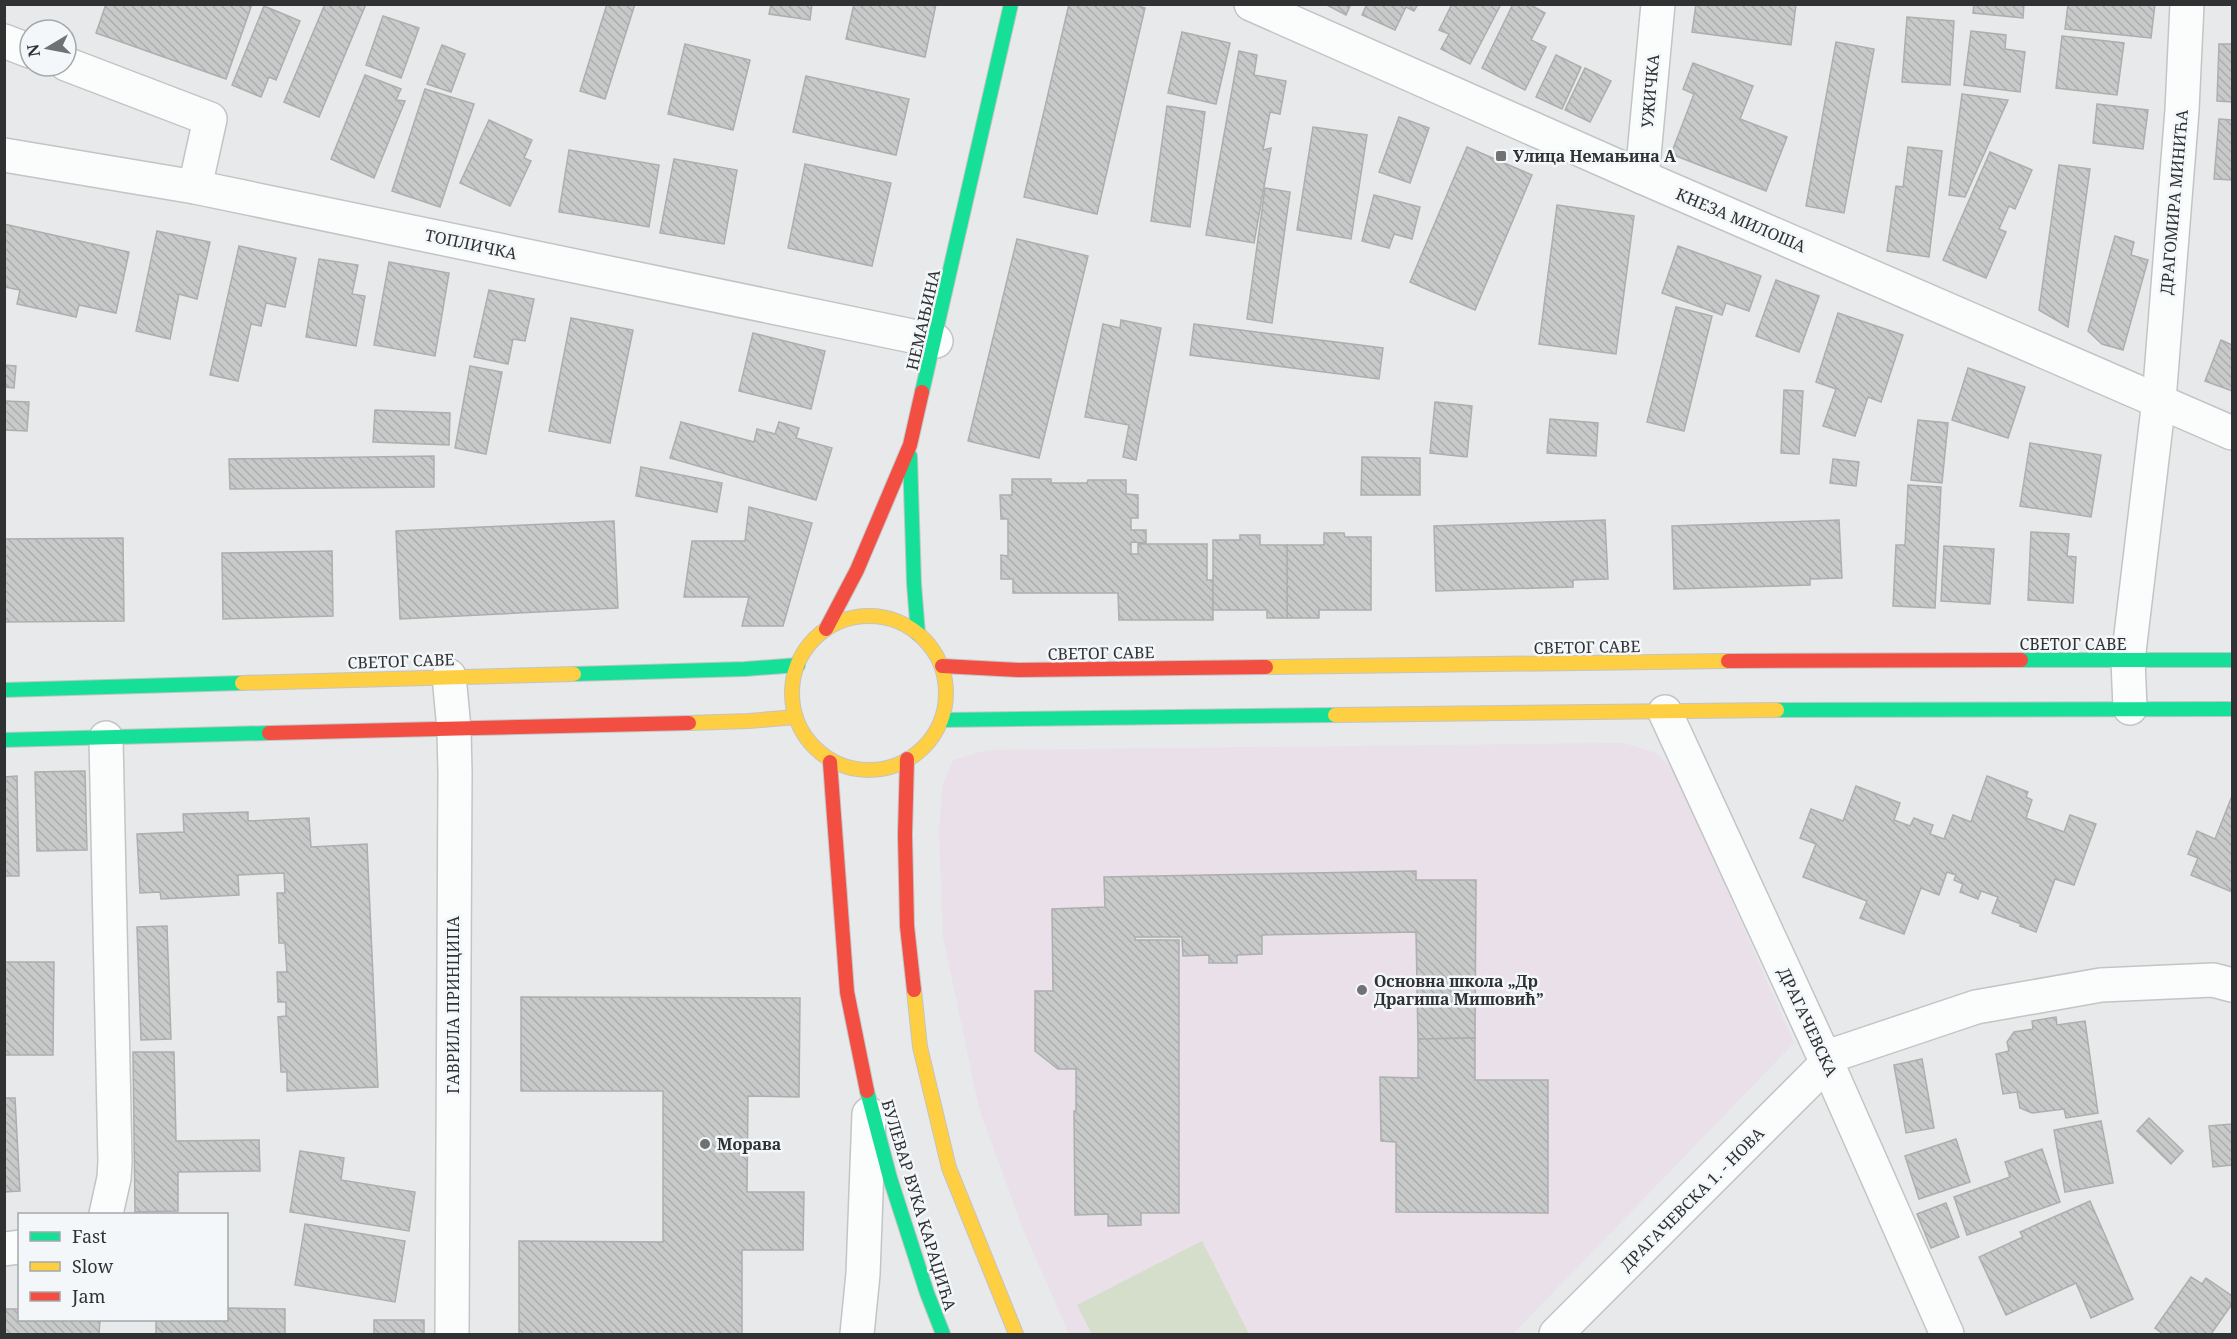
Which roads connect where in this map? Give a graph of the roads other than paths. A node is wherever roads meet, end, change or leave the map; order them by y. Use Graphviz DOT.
graph roads {
  1 [pos="1011,4"];
  2 [pos="1251,4"];
  3 [pos="1658,4"];
  4 [pos="2187,4"];
  5 [pos="78,69"];
  6 [pos="4,155"];
  7 [pos="1642,177"];
  8 [pos="195,187"];
  9 [pos="936,341"];
  10 [pos="2159,400"];
  11 [pos="2232,432"];
  12 [pos="910,445"];
  13 [pos="826,629"];
  14 [pos="918,633"];
  15 [pos="2128,660"];
  16 [pos="2232,660"];
  17 [pos="798,665"];
  18 [pos="942,666"];
  19 [pos="449,676"];
  20 [pos="4,690"];
  21 [pos="2130,708"];
  22 [pos="2232,709"];
  23 [pos="1665,712"];
  24 [pos="796,717"];
  25 [pos="943,720"];
  26 [pos="454,729"];
  27 [pos="106,738"];
  28 [pos="4,740"];
  29 [pos="908,759"];
  30 [pos="830,762"];
  31 [pos="2232,985"];
  32 [pos="1827,1063"];
  33 [pos="869,1103"];
  34 [pos="106,1213"];
  35 [pos="452,1335"];
  36 [pos="857,1335"];
  37 [pos="943,1335"];
  38 [pos="1016,1335"];
  39 [pos="1557,1335"];
  40 [pos="1947,1335"];
  1 -- 9 [label="main road, НЕМАЊИНА"];
  2 -- 7 [label="street, КНЕЗА МИЛОША"];
  3 -- 7 [label="street, УЖИЧКА"];
  4 -- 10 [label="street, ДРАГОМИРА МИНИЋА"];
  5 -- 8 [label="street"];
  6 -- 8 [label="street, ТОПЛИЧКА"];
  7 -- 10 [label="street, КНЕЗА МИЛОША"];
  8 -- 9 [label="street, ТОПЛИЧКА"];
  9 -- 12 [label="main road, НЕМАЊИНА"];
  10 -- 11 [label="street, КНЕЗА МИЛОША"];
  10 -- 15 [label="street, ДРАГОМИРА МИНИЋА"];
  12 -- 13 [label="main road, НЕМАЊИНА"];
  12 -- 14 [label="main road"];
  13 -- 14 [label="main road"];
  13 -- 17 [label="main road"];
  14 -- 18 [label="main road"];
  15 -- 16 [label="main road, СВЕТОГ САВЕ"];
  15 -- 18 [label="main road, СВЕТОГ САВЕ"];
  15 -- 21 [label="street, ДРАГОМИРА МИНИЋА"];
  17 -- 19 [label="main road, СВЕТОГ САВЕ"];
  17 -- 24 [label="main road"];
  18 -- 25 [label="main road"];
  19 -- 20 [label="main road, СВЕТОГ САВЕ"];
  19 -- 26 [label="street, ГАВРИЛА ПРИНЦИПА"];
  21 -- 22 [label="main road"];
  21 -- 23 [label="main road"];
  23 -- 25 [label="main road"];
  23 -- 32 [label="street, ДРАГАЧЕВСКА"];
  24 -- 26 [label="main road"];
  24 -- 30 [label="main road"];
  25 -- 29 [label="main road"];
  26 -- 27 [label="main road"];
  26 -- 35 [label="street, ГАВРИЛА ПРИНЦИПА"];
  27 -- 28 [label="main road"];
  27 -- 34 [label="street"];
  29 -- 30 [label="main road"];
  29 -- 38 [label="main road"];
  30 -- 33 [label="main road, БУЛЕВАР ВУКА КАРАЏИЋА"];
  31 -- 32 [label="street, ДРАГАЧЕВСКА 1. - НОВА"];
  32 -- 39 [label="street, ДРАГАЧЕВСКА 1. - НОВА"];
  32 -- 40 [label="street, ДРАГАЧЕВСКА"];
  33 -- 36 [label="street"];
  33 -- 37 [label="main road, БУЛЕВАР ВУКА КАРАЏИЋА"];
}
